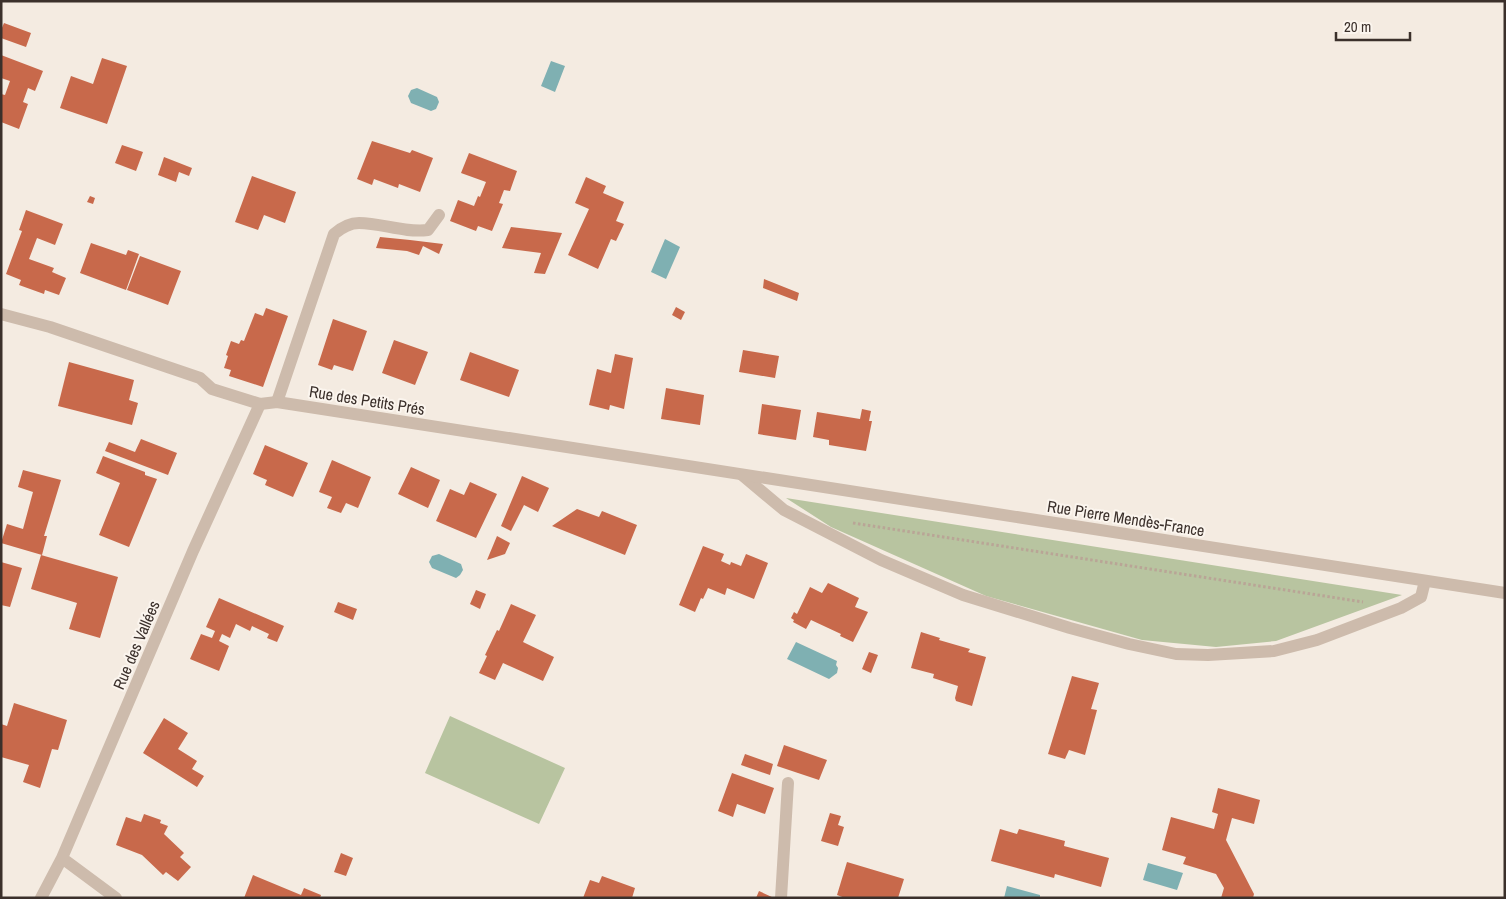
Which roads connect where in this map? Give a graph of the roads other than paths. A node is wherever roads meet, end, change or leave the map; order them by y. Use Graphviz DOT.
graph roads {
  1 [pos="439,215"];
  2 [pos="1,314"];
  3 [pos="277,402"];
  4 [pos="260,404"];
  5 [pos="742,474"];
  6 [pos="1426,581"];
  7 [pos="1505,594"];
  8 [pos="788,783"];
  9 [pos="62,858"];
  10 [pos="42,898"];
  11 [pos="116,898"];
  12 [pos="781,898"];
  1 -- 3 [label="street"];
  2 -- 4 [label="street, Rue des Petits Prés"];
  3 -- 4 [label="street, Rue des Petits Prés"];
  3 -- 5 [label="street, Rue des Petits Prés"];
  4 -- 9 [label="street, Rue des Vallées"];
  5 -- 6 [label="street, Rue Pierre Mendès-France"];
  5 -- 6 [label="street"];
  6 -- 7 [label="street, Rue Pierre Mendès-France"];
  8 -- 12 [label="street"];
  9 -- 10 [label="street, Rue des Vallées"];
  9 -- 11 [label="street"];
}
